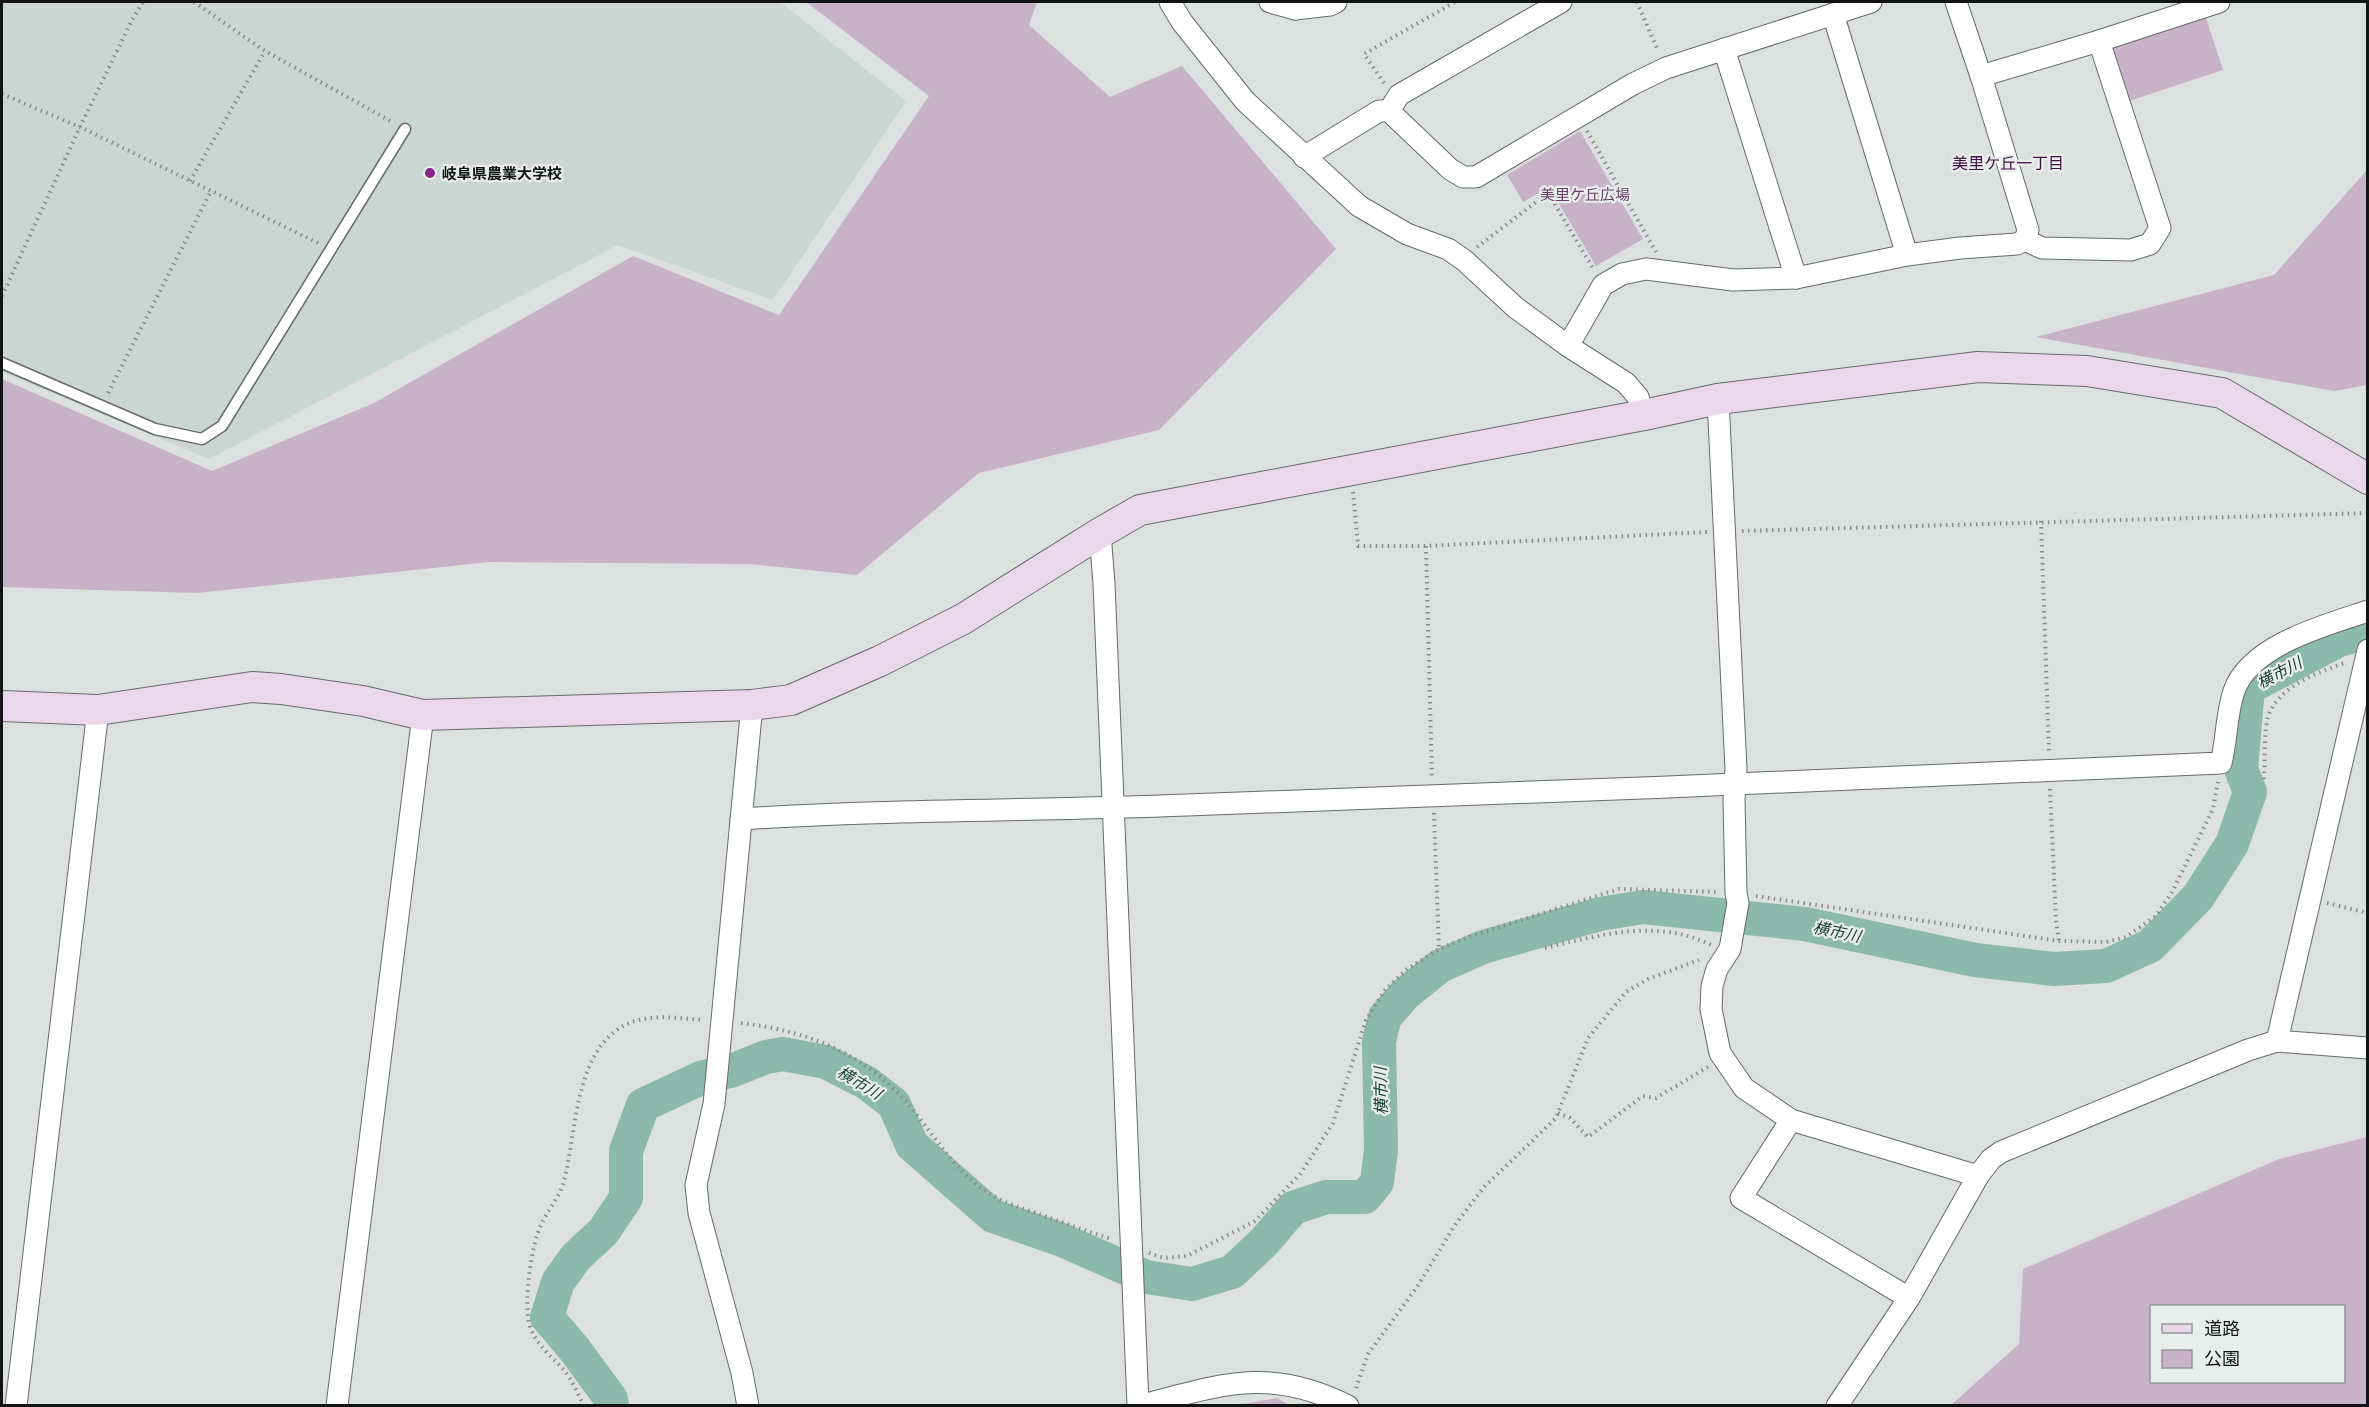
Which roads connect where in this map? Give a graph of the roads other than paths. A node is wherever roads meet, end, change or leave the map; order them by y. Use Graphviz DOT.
graph roads {
  1 [pos="1170,2"];
  2 [pos="1270,2"];
  3 [pos="1336,2"];
  4 [pos="1561,2"];
  5 [pos="1871,2"];
  6 [pos="1956,2"];
  7 [pos="2210,3"];
  8 [pos="1295,5"];
  9 [pos="1833,14"];
  10 [pos="2099,41"];
  11 [pos="1724,49"];
  12 [pos="1981,76"];
  13 [pos="1394,103"];
  14 [pos="405,129"];
  15 [pos="1304,157"];
  16 [pos="2025,240"];
  17 [pos="1907,255"];
  18 [pos="1796,278"];
  19 [pos="1568,346"];
  20 [pos="2,363"];
  21 [pos="1718,399"];
  22 [pos="1644,415"];
  23 [pos="2367,479"];
  24 [pos="1100,533"];
  25 [pos="2367,611"];
  26 [pos="2367,653"];
  27 [pos="752,705"];
  28 [pos="2,706"];
  29 [pos="98,710"];
  30 [pos="423,715"];
  31 [pos="1736,785"];
  32 [pos="1112,808"];
  33 [pos="741,819"];
  34 [pos="2277,1041"];
  35 [pos="2367,1048"];
  36 [pos="1791,1119"];
  37 [pos="1978,1176"];
  38 [pos="1909,1298"];
  39 [pos="1138,1405"];
  40 [pos="1347,1405"];
  41 [pos="16,1406"];
  42 [pos="337,1406"];
  43 [pos="748,1406"];
  44 [pos="1837,1406"];
  1 -- 15 [label="street"];
  2 -- 8 [label="street"];
  3 -- 8 [label="street"];
  4 -- 13 [label="street"];
  5 -- 9 [label="street"];
  6 -- 12 [label="street"];
  7 -- 10 [label="street"];
  9 -- 11 [label="street"];
  9 -- 17 [label="street"];
  10 -- 12 [label="street"];
  10 -- 16 [label="street"];
  11 -- 13 [label="street"];
  11 -- 18 [label="street"];
  12 -- 16 [label="street"];
  13 -- 15 [label="street"];
  14 -- 20 [label="lane"];
  15 -- 19 [label="street"];
  16 -- 17 [label="street"];
  17 -- 18 [label="street"];
  18 -- 19 [label="street"];
  19 -- 22 [label="street"];
  21 -- 22 [label="street"];
  21 -- 23 [label="street"];
  21 -- 31 [label="street"];
  22 -- 24 [label="street"];
  24 -- 27 [label="street"];
  24 -- 32 [label="street"];
  25 -- 31 [label="street"];
  26 -- 34 [label="street"];
  27 -- 30 [label="street"];
  27 -- 33 [label="street"];
  28 -- 29 [label="street"];
  29 -- 30 [label="street"];
  29 -- 41 [label="street"];
  30 -- 42 [label="street"];
  31 -- 32 [label="street"];
  31 -- 36 [label="street"];
  32 -- 33 [label="street"];
  32 -- 39 [label="street"];
  33 -- 43 [label="street"];
  34 -- 35 [label="street"];
  34 -- 37 [label="street"];
  36 -- 37 [label="street"];
  36 -- 38 [label="street"];
  37 -- 38 [label="street"];
  38 -- 44 [label="street"];
  39 -- 40 [label="street"];
}
